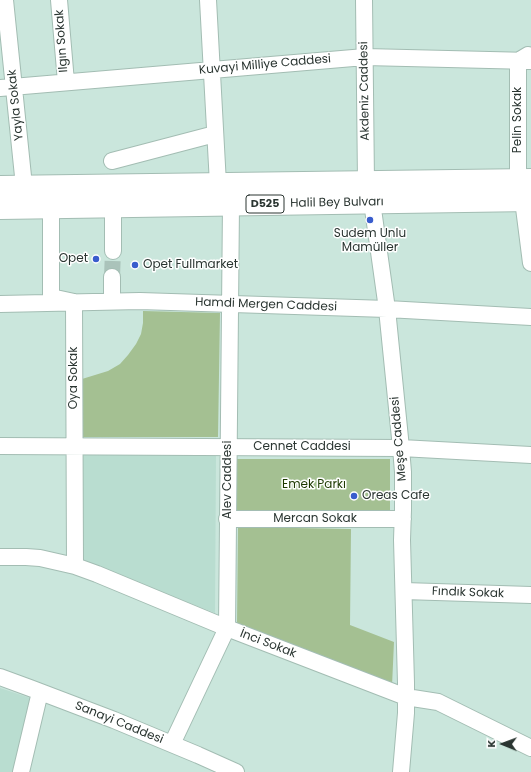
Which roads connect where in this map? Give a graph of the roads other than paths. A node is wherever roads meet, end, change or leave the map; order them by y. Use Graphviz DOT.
graph roads {
  1 [pos="5,0"];
  2 [pos="59,0"];
  3 [pos="208,0"];
  4 [pos="364,0"];
  5 [pos="365,57"];
  6 [pos="527,58"];
  7 [pos="212,70"];
  8 [pos="66,82"];
  9 [pos="7,87"];
  10 [pos="215,134"];
  11 [pos="112,161"];
  12 [pos="366,182"];
  13 [pos="218,184"];
  14 [pos="24,186"];
  15 [pos="0,187"];
  16 [pos="526,190"];
  17 [pos="372,202"];
  18 [pos="231,204"];
  19 [pos="113,206"];
  20 [pos="51,207"];
  21 [pos="0,208"];
  22 [pos="113,251"];
  23 [pos="531,263"];
  24 [pos="112,277"];
  25 [pos="112,301"];
  26 [pos="74,302"];
  27 [pos="0,304"];
  28 [pos="230,304"];
  29 [pos="386,309"];
  30 [pos="531,317"];
  31 [pos="0,446"];
  32 [pos="74,446"];
  33 [pos="228,446"];
  34 [pos="401,448"];
  35 [pos="531,455"];
  36 [pos="227,519"];
  37 [pos="403,520"];
  38 [pos="0,557"];
  39 [pos="75,566"];
  40 [pos="404,591"];
  41 [pos="531,595"];
  42 [pos="227,628"];
  43 [pos="0,678"];
  44 [pos="40,692"];
  45 [pos="406,697"];
  46 [pos="172,744"];
  47 [pos="531,748"];
  48 [pos="21,772"];
  49 [pos="236,772"];
  50 [pos="401,772"];
  1 -- 9 [label="street, Yayla Sokak"];
  2 -- 8 [label="street, Ilgın Sokak"];
  3 -- 7 [label="street"];
  4 -- 5 [label="street, Akdeniz Caddesi"];
  5 -- 6 [label="street, Kuvayi Milliye Caddesi"];
  5 -- 7 [label="street, Kuvayi Milliye Caddesi"];
  5 -- 12 [label="street, Akdeniz Caddesi"];
  6 -- 16 [label="street, Pelin Sokak"];
  7 -- 8 [label="street, Kuvayi Milliye Caddesi"];
  7 -- 10 [label="street"];
  8 -- 9 [label="street, Kuvayi Milliye Caddesi"];
  9 -- 14 [label="street, Yayla Sokak"];
  10 -- 11 [label="street"];
  10 -- 13 [label="street"];
  12 -- 13 [label="highway, Halil Bey Bulvarı / D525"];
  12 -- 16 [label="highway, Halil Bey Bulvarı / D525"];
  13 -- 14 [label="highway, Halil Bey Bulvarı / D525"];
  14 -- 15 [label="highway, Halil Bey Bulvarı / D525"];
  16 -- 17 [label="highway, Halil Bey Bulvarı / D525"];
  16 -- 23 [label="street, Pelin Sokak"];
  17 -- 18 [label="highway, Halil Bey Bulvarı / D525"];
  17 -- 29 [label="street, Meşe Caddesi"];
  18 -- 19 [label="highway, Halil Bey Bulvarı / D525"];
  18 -- 28 [label="street, Alev Caddesi"];
  19 -- 20 [label="highway, Halil Bey Bulvarı / D525"];
  19 -- 22 [label="street"];
  20 -- 21 [label="highway, Halil Bey Bulvarı / D525"];
  20 -- 26 [label="street"];
  24 -- 25 [label="street"];
  25 -- 26 [label="street, Hamdi Mergen Caddesi"];
  25 -- 28 [label="street, Hamdi Mergen Caddesi"];
  26 -- 27 [label="street, Hamdi Mergen Caddesi"];
  26 -- 32 [label="street, Oya Sokak"];
  28 -- 29 [label="street, Hamdi Mergen Caddesi"];
  28 -- 33 [label="street, Alev Caddesi"];
  29 -- 30 [label="street, Hamdi Mergen Caddesi"];
  29 -- 34 [label="street, Meşe Caddesi"];
  31 -- 32 [label="street, Cennet Caddesi"];
  32 -- 33 [label="street, Cennet Caddesi"];
  32 -- 39 [label="street, Oya Sokak"];
  33 -- 34 [label="street, Cennet Caddesi"];
  33 -- 36 [label="street, Alev Caddesi"];
  34 -- 35 [label="street, Cennet Caddesi"];
  34 -- 37 [label="street, Meşe Caddesi"];
  36 -- 37 [label="street, Mercan Sokak"];
  36 -- 42 [label="street, Alev Caddesi"];
  37 -- 40 [label="street, Meşe Caddesi"];
  38 -- 39 [label="street, İnci Sokak"];
  39 -- 42 [label="street, İnci Sokak"];
  40 -- 41 [label="street, Fındık Sokak"];
  40 -- 45 [label="street, Meşe Caddesi"];
  42 -- 45 [label="street, İnci Sokak"];
  42 -- 46 [label="street, Alev Caddesi"];
  43 -- 44 [label="street, Sanayi Caddesi"];
  44 -- 46 [label="street, Sanayi Caddesi"];
  44 -- 48 [label="street"];
  45 -- 47 [label="street, İnci Sokak"];
  45 -- 50 [label="street, Meşe Caddesi"];
  46 -- 49 [label="street, Sanayi Caddesi"];
}
